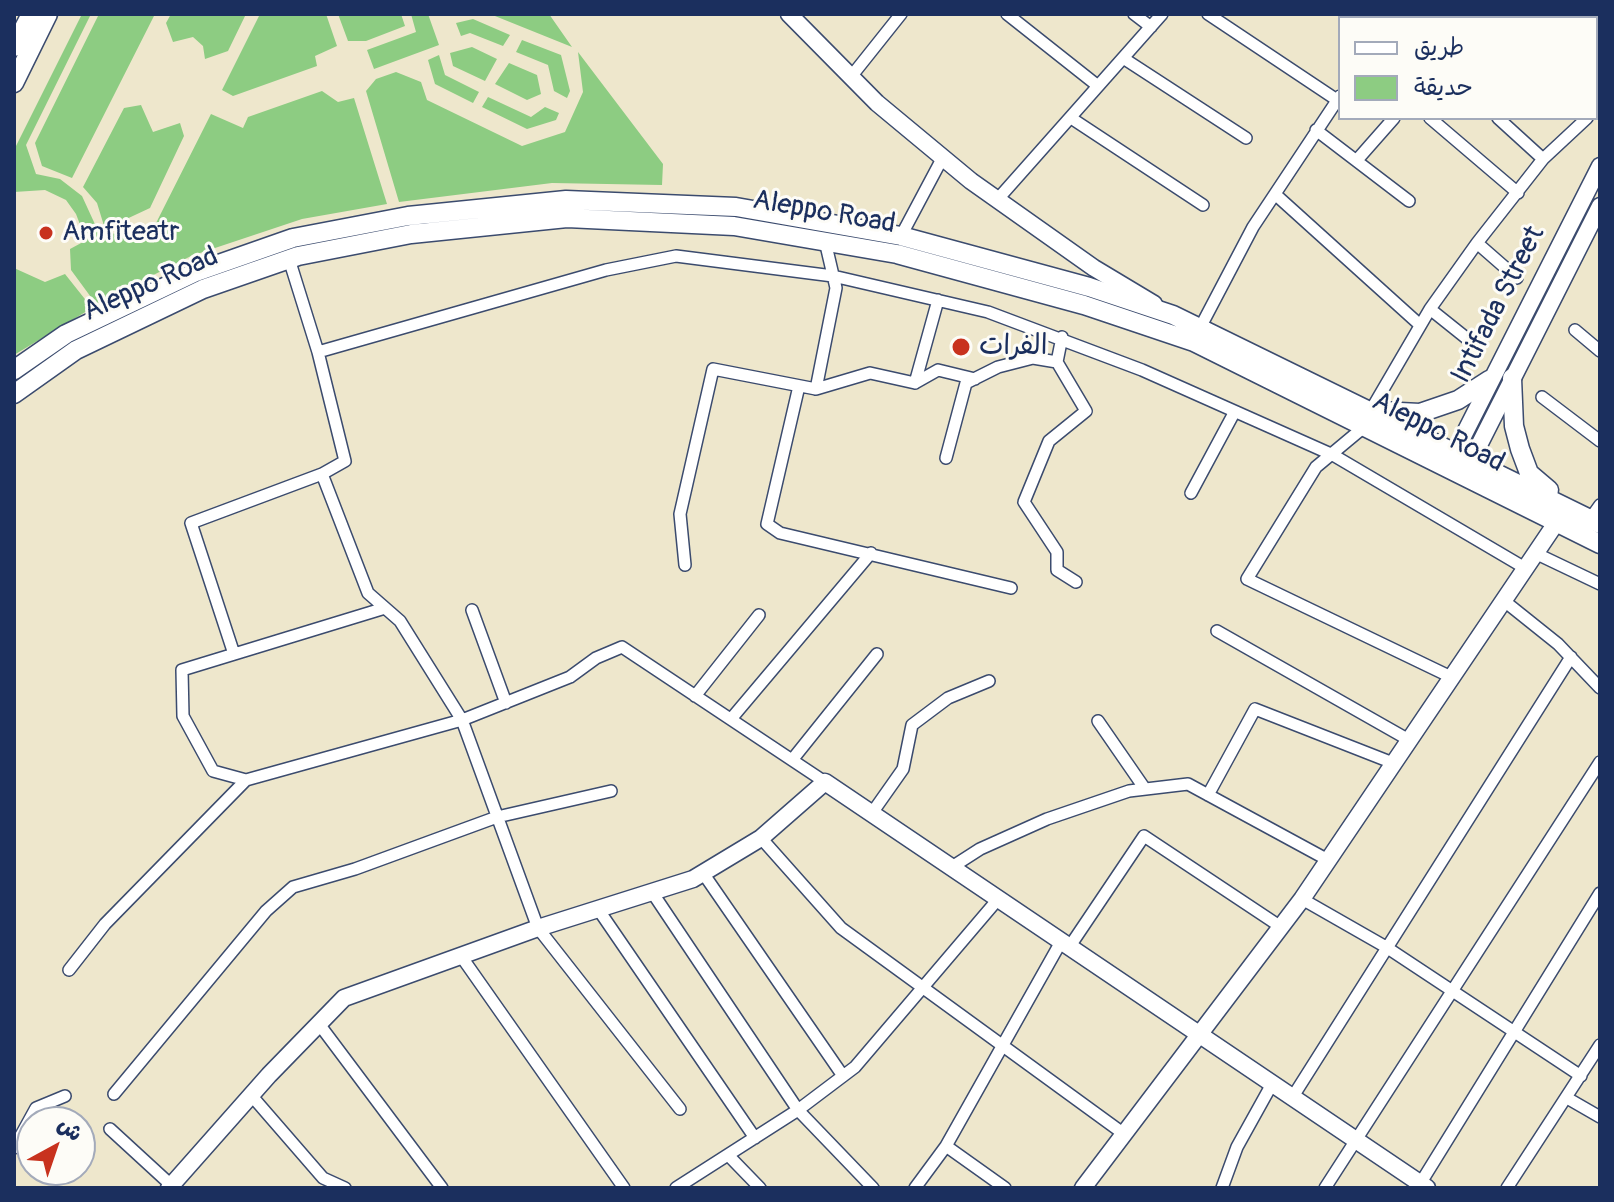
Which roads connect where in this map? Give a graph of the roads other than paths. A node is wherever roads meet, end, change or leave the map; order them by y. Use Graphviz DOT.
graph roads {
  1 [pos="31,14"];
  2 [pos="48,14"];
  3 [pos="789,14"];
  4 [pos="901,14"];
  5 [pos="1007,14"];
  6 [pos="1134,14"];
  7 [pos="1162,14"];
  8 [pos="1208,14"];
  9 [pos="1151,27"];
  10 [pos="14,47"];
  11 [pos="1123,58"];
  12 [pos="850,78"];
  13 [pos="14,83"];
  14 [pos="1098,86"];
  15 [pos="1338,97"];
  16 [pos="1338,99"];
  17 [pos="1071,118"];
  18 [pos="1392,120"];
  19 [pos="1432,120"];
  20 [pos="1500,120"];
  21 [pos="1585,120"];
  22 [pos="1316,130"];
  23 [pos="1246,138"];
  24 [pos="943,157"];
  25 [pos="1543,159"];
  26 [pos="1357,160"];
  27 [pos="1600,166"];
  28 [pos="1518,193"];
  29 [pos="1276,195"];
  30 [pos="997,200"];
  31 [pos="1409,201"];
  32 [pos="1203,205"];
  33 [pos="1598,217"];
  34 [pos="901,236"];
  35 [pos="825,241"];
  36 [pos="1477,243"];
  37 [pos="289,259"];
  38 [pos="833,276"];
  39 [pos="1517,278"];
  40 [pos="938,300"];
  41 [pos="1430,309"];
  42 [pos="1173,315"];
  43 [pos="1420,325"];
  44 [pos="1201,326"];
  45 [pos="1575,330"];
  46 [pos="1062,337"];
  47 [pos="1470,341"];
  48 [pos="1600,351"];
  49 [pos="318,352"];
  50 [pos="1057,362"];
  51 [pos="14,370"];
  52 [pos="1512,378"];
  53 [pos="975,379"];
  54 [pos="1489,380"];
  55 [pos="915,383"];
  56 [pos="799,386"];
  57 [pos="816,389"];
  58 [pos="14,394"];
  59 [pos="1542,397"];
  60 [pos="1234,413"];
  61 [pos="1367,419"];
  62 [pos="1600,441"];
  63 [pos="1333,455"];
  64 [pos="1462,456"];
  65 [pos="946,458"];
  66 [pos="1446,470"];
  67 [pos="322,474"];
  68 [pos="1464,479"];
  69 [pos="1191,493"];
  70 [pos="1566,505"];
  71 [pos="1597,516"];
  72 [pos="1556,523"];
  73 [pos="1600,544"];
  74 [pos="871,553"];
  75 [pos="1535,553"];
  76 [pos="685,565"];
  77 [pos="1525,568"];
  78 [pos="1076,582"];
  79 [pos="1600,584"];
  80 [pos="1011,588"];
  81 [pos="1503,600"];
  82 [pos="385,608"];
  83 [pos="472,610"];
  84 [pos="759,615"];
  85 [pos="1217,631"];
  86 [pos="234,654"];
  87 [pos="877,654"];
  88 [pos="1571,657"];
  89 [pos="1451,677"];
  90 [pos="989,681"];
  91 [pos="1600,688"];
  92 [pos="695,696"];
  93 [pos="506,703"];
  94 [pos="731,719"];
  95 [pos="462,720"];
  96 [pos="1098,721"];
  97 [pos="1409,740"];
  98 [pos="792,760"];
  99 [pos="1600,762"];
  100 [pos="1393,763"];
  101 [pos="246,780"];
  102 [pos="825,782"];
  103 [pos="1145,789"];
  104 [pos="611,791"];
  105 [pos="1208,795"];
  106 [pos="872,813"];
  107 [pos="497,817"];
  108 [pos="761,838"];
  109 [pos="1328,860"];
  110 [pos="952,867"];
  111 [pos="703,873"];
  112 [pos="652,892"];
  113 [pos="1600,893"];
  114 [pos="999,898"];
  115 [pos="1302,899"];
  116 [pos="598,909"];
  117 [pos="1281,927"];
  118 [pos="538,928"];
  119 [pos="1066,943"];
  120 [pos="1386,947"];
  121 [pos="461,956"];
  122 [pos="69,970"];
  123 [pos="924,989"];
  124 [pos="1453,992"];
  125 [pos="319,1024"];
  126 [pos="1198,1035"];
  127 [pos="1515,1035"];
  128 [pos="1600,1045"];
  129 [pos="1002,1046"];
  130 [pos="843,1076"];
  131 [pos="1581,1076"];
  132 [pos="1272,1084"];
  133 [pos="114,1094"];
  134 [pos="251,1095"];
  135 [pos="65,1096"];
  136 [pos="1292,1098"];
  137 [pos="1567,1098"];
  138 [pos="680,1109"];
  139 [pos="798,1110"];
  140 [pos="1600,1117"];
  141 [pos="110,1129"];
  142 [pos="1124,1134"];
  143 [pos="755,1138"];
  144 [pos="1357,1142"];
  145 [pos="946,1146"];
  146 [pos="14,1148"];
  147 [pos="728,1155"];
  148 [pos="322,1183"];
  149 [pos="1424,1186"];
  150 [pos="170,1187"];
  151 [pos="345,1188"];
  152 [pos="442,1188"];
  153 [pos="624,1188"];
  154 [pos="676,1188"];
  155 [pos="760,1188"];
  156 [pos="873,1188"];
  157 [pos="915,1188"];
  158 [pos="1005,1188"];
  159 [pos="1083,1188"];
  160 [pos="1222,1188"];
  161 [pos="1325,1188"];
  162 [pos="1507,1188"];
  1 -- 10 [label="main road"];
  2 -- 13 [label="main road"];
  3 -- 12 [label="street"];
  4 -- 12 [label="street"];
  5 -- 14 [label="street"];
  6 -- 9 [label="street"];
  7 -- 9 [label="street"];
  8 -- 15 [label="street"];
  9 -- 11 [label="street"];
  11 -- 14 [label="street"];
  11 -- 23 [label="street"];
  12 -- 24 [label="street"];
  14 -- 17 [label="street"];
  16 -- 22 [label="street"];
  17 -- 30 [label="street"];
  17 -- 32 [label="street"];
  18 -- 26 [label="street"];
  19 -- 28 [label="street"];
  20 -- 25 [label="street"];
  21 -- 25 [label="street"];
  22 -- 26 [label="street"];
  22 -- 29 [label="street"];
  24 -- 30 [label="street"];
  24 -- 34 [label="street"];
  25 -- 28 [label="street"];
  26 -- 31 [label="street"];
  27 -- 54 [label="street, Intifada Street"];
  28 -- 36 [label="street"];
  29 -- 43 [label="street"];
  29 -- 44 [label="street"];
  30 -- 42 [label="street"];
  33 -- 52 [label="street, Intifada Street"];
  34 -- 42 [label="main road, Aleppo Road"];
  34 -- 51 [label="main road, Aleppo Road"];
  35 -- 37 [label="main road, Aleppo Road"];
  35 -- 38 [label="street"];
  35 -- 61 [label="main road, Aleppo Road"];
  36 -- 39 [label="street"];
  36 -- 41 [label="street"];
  37 -- 49 [label="street"];
  37 -- 58 [label="main road, Aleppo Road"];
  38 -- 40 [label="street"];
  38 -- 49 [label="street"];
  38 -- 57 [label="street"];
  40 -- 46 [label="street"];
  40 -- 55 [label="street"];
  41 -- 43 [label="street"];
  41 -- 47 [label="street"];
  42 -- 44 [label="main road, Aleppo Road"];
  43 -- 61 [label="street"];
  44 -- 61 [label="main road, Aleppo Road"];
  45 -- 48 [label="street"];
  46 -- 50 [label="street"];
  46 -- 60 [label="street"];
  49 -- 67 [label="street"];
  50 -- 53 [label="street"];
  50 -- 78 [label="street"];
  52 -- 64 [label="street, Intifada Street"];
  52 -- 70 [label="main road"];
  53 -- 55 [label="street"];
  53 -- 65 [label="street"];
  54 -- 61 [label="main road"];
  54 -- 64 [label="street, Intifada Street"];
  55 -- 57 [label="street"];
  56 -- 57 [label="street"];
  56 -- 74 [label="street"];
  56 -- 76 [label="street"];
  59 -- 62 [label="street"];
  60 -- 63 [label="street"];
  60 -- 69 [label="street"];
  61 -- 63 [label="street"];
  61 -- 64 [label="main road, Aleppo Road"];
  61 -- 66 [label="main road, Aleppo Road"];
  63 -- 77 [label="street"];
  63 -- 89 [label="street"];
  64 -- 66 [label="street, Intifada Street"];
  64 -- 68 [label="street, Intifada Street"];
  64 -- 70 [label="main road, Aleppo Road"];
  66 -- 68 [label="main road, Aleppo Road"];
  67 -- 82 [label="street"];
  67 -- 86 [label="street"];
  68 -- 72 [label="main road, Aleppo Road"];
  70 -- 71 [label="main road, Aleppo Road"];
  72 -- 73 [label="main road, Aleppo Road"];
  72 -- 75 [label="street"];
  74 -- 80 [label="street"];
  74 -- 94 [label="street"];
  75 -- 77 [label="street"];
  75 -- 79 [label="street"];
  77 -- 81 [label="street"];
  81 -- 88 [label="street"];
  81 -- 89 [label="street"];
  82 -- 86 [label="street"];
  82 -- 95 [label="street"];
  83 -- 93 [label="street"];
  84 -- 92 [label="street"];
  85 -- 97 [label="street"];
  86 -- 101 [label="street"];
  87 -- 98 [label="street"];
  88 -- 91 [label="street"];
  88 -- 120 [label="street"];
  89 -- 97 [label="street"];
  90 -- 106 [label="street"];
  92 -- 93 [label="street"];
  92 -- 94 [label="street"];
  93 -- 95 [label="street"];
  94 -- 98 [label="street"];
  95 -- 101 [label="street"];
  95 -- 107 [label="street"];
  96 -- 103 [label="street"];
  97 -- 100 [label="street"];
  98 -- 102 [label="street"];
  99 -- 124 [label="street"];
  100 -- 105 [label="street"];
  100 -- 109 [label="street"];
  101 -- 122 [label="street"];
  102 -- 106 [label="street"];
  102 -- 108 [label="street"];
  103 -- 105 [label="street"];
  103 -- 110 [label="street"];
  104 -- 107 [label="street"];
  105 -- 109 [label="street"];
  106 -- 110 [label="street"];
  107 -- 118 [label="street"];
  107 -- 133 [label="street"];
  108 -- 111 [label="street"];
  108 -- 123 [label="street"];
  109 -- 115 [label="street"];
  110 -- 114 [label="street"];
  111 -- 112 [label="street"];
  111 -- 130 [label="street"];
  112 -- 116 [label="street"];
  112 -- 139 [label="street"];
  113 -- 127 [label="street"];
  114 -- 119 [label="street"];
  114 -- 123 [label="street"];
  115 -- 117 [label="street"];
  115 -- 120 [label="street"];
  116 -- 118 [label="street"];
  116 -- 143 [label="street"];
  117 -- 119 [label="street"];
  117 -- 126 [label="street"];
  118 -- 121 [label="street"];
  118 -- 138 [label="street"];
  119 -- 126 [label="street"];
  119 -- 129 [label="street"];
  120 -- 124 [label="street"];
  120 -- 136 [label="street"];
  121 -- 125 [label="street"];
  121 -- 153 [label="street"];
  123 -- 129 [label="street"];
  123 -- 130 [label="street"];
  124 -- 127 [label="street"];
  124 -- 144 [label="street"];
  125 -- 134 [label="street"];
  125 -- 152 [label="street"];
  126 -- 132 [label="street"];
  126 -- 142 [label="street"];
  127 -- 131 [label="street"];
  127 -- 149 [label="street"];
  128 -- 131 [label="street"];
  129 -- 142 [label="street"];
  129 -- 145 [label="street"];
  130 -- 139 [label="street"];
  131 -- 137 [label="street"];
  132 -- 136 [label="street"];
  132 -- 160 [label="street"];
  134 -- 148 [label="street"];
  134 -- 150 [label="street"];
  135 -- 146 [label="street"];
  136 -- 144 [label="street"];
  137 -- 140 [label="street"];
  137 -- 162 [label="street"];
  139 -- 143 [label="street"];
  139 -- 156 [label="street"];
  141 -- 150 [label="street"];
  142 -- 159 [label="street"];
  143 -- 147 [label="street"];
  144 -- 149 [label="street"];
  144 -- 161 [label="street"];
  145 -- 157 [label="street"];
  145 -- 158 [label="street"];
  147 -- 154 [label="street"];
  147 -- 155 [label="street"];
  148 -- 151 [label="street"];
}
